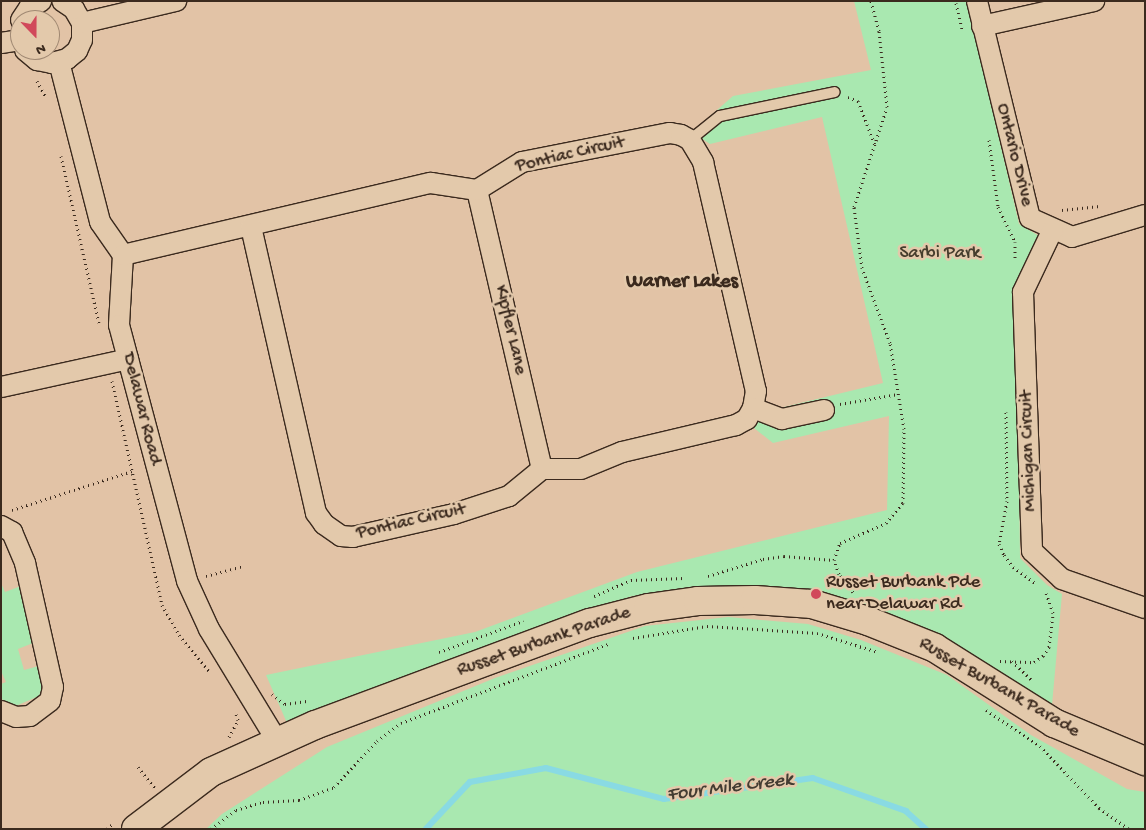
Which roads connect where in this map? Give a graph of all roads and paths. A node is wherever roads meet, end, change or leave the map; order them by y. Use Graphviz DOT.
graph roads {
  1 [pos="41,1"];
  2 [pos="62,1"];
  3 [pos="176,1"];
  4 [pos="871,1"];
  5 [pos="956,1"];
  6 [pos="977,1"];
  7 [pos="1094,1"];
  8 [pos="28,10"];
  9 [pos="82,23"];
  10 [pos="982,26"];
  11 [pos="964,35"];
  12 [pos="40,60"];
  13 [pos="59,62"];
  14 [pos="32,76"];
  15 [pos="835,92"];
  16 [pos="49,104"];
  17 [pos="988,130"];
  18 [pos="690,140"];
  19 [pos="875,146"];
  20 [pos="60,152"];
  21 [pos="477,190"];
  22 [pos="1107,205"];
  23 [pos="1053,206"];
  24 [pos="1145,215"];
  25 [pos="251,226"];
  26 [pos="1054,229"];
  27 [pos="123,255"];
  28 [pos="1015,262"];
  29 [pos="99,325"];
  30 [pos="128,359"];
  31 [pos="108,363"];
  32 [pos="1,386"];
  33 [pos="898,394"];
  34 [pos="1006,405"];
  35 [pos="753,408"];
  36 [pos="824,410"];
  37 [pos="542,469"];
  38 [pos="132,471"];
  39 [pos="2,526"];
  40 [pos="244,566"];
  41 [pos="187,582"];
  42 [pos="856,595"];
  43 [pos="1145,608"];
  44 [pos="628,638"];
  45 [pos="610,643"];
  46 [pos="887,655"];
  47 [pos="992,657"];
  48 [pos="216,678"];
  49 [pos="233,706"];
  50 [pos="983,708"];
  51 [pos="1,712"];
  52 [pos="278,741"];
  53 [pos="221,744"];
  54 [pos="1145,761"];
  55 [pos="138,767"];
  56 [pos="165,785"];
  57 [pos="157,790"];
  58 [pos="150,796"];
  59 [pos="128,823"];
  60 [pos="107,829"];
  61 [pos="168,829"];
  62 [pos="212,829"];
  63 [pos="1129,829"];
  1 -- 8 [label="street"];
  2 -- 9 [label="street"];
  3 -- 9 [label="street"];
  4 -- 19 [label="path"];
  5 -- 11 [label="path"];
  6 -- 10 [label="street, Ontario Drive"];
  7 -- 10 [label="street"];
  9 -- 13 [label="street"];
  10 -- 26 [label="street, Ontario Drive"];
  12 -- 13 [label="street"];
  13 -- 27 [label="street"];
  14 -- 16 [label="path"];
  15 -- 18 [label="lane"];
  15 -- 19 [label="path"];
  17 -- 28 [label="path"];
  18 -- 21 [label="street, Pontiac Circuit"];
  18 -- 35 [label="street"];
  19 -- 33 [label="path"];
  20 -- 29 [label="path"];
  21 -- 25 [label="street"];
  21 -- 37 [label="street, Kipfler Lane"];
  22 -- 23 [label="path"];
  24 -- 26 [label="street, Ontario Drive"];
  25 -- 27 [label="street"];
  25 -- 37 [label="street, Pontiac Circuit"];
  26 -- 43 [label="street, Michigan Circuit"];
  27 -- 30 [label="street, Delawar Road"];
  30 -- 31 [label="street"];
  30 -- 41 [label="street, Delawar Road"];
  31 -- 32 [label="street"];
  31 -- 38 [label="path"];
  33 -- 36 [label="path"];
  33 -- 42 [label="path"];
  34 -- 47 [label="path"];
  35 -- 36 [label="street"];
  35 -- 37 [label="street"];
  38 -- 39 [label="path"];
  38 -- 48 [label="path"];
  39 -- 51 [label="street"];
  40 -- 41 [label="path"];
  41 -- 52 [label="street, Delawar Road"];
  44 -- 46 [label="path"];
  45 -- 62 [label="path"];
  49 -- 53 [label="path"];
  50 -- 63 [label="path"];
  52 -- 54 [label="street, Russet Burbank Parade"];
  52 -- 59 [label="street, Russet Burbank Parade"];
  52 -- 61 [label="street, Russet Burbank Parade"];
  55 -- 57 [label="path"];
  56 -- 57 [label="path"];
  57 -- 58 [label="path"];
  59 -- 60 [label="path"];
}
